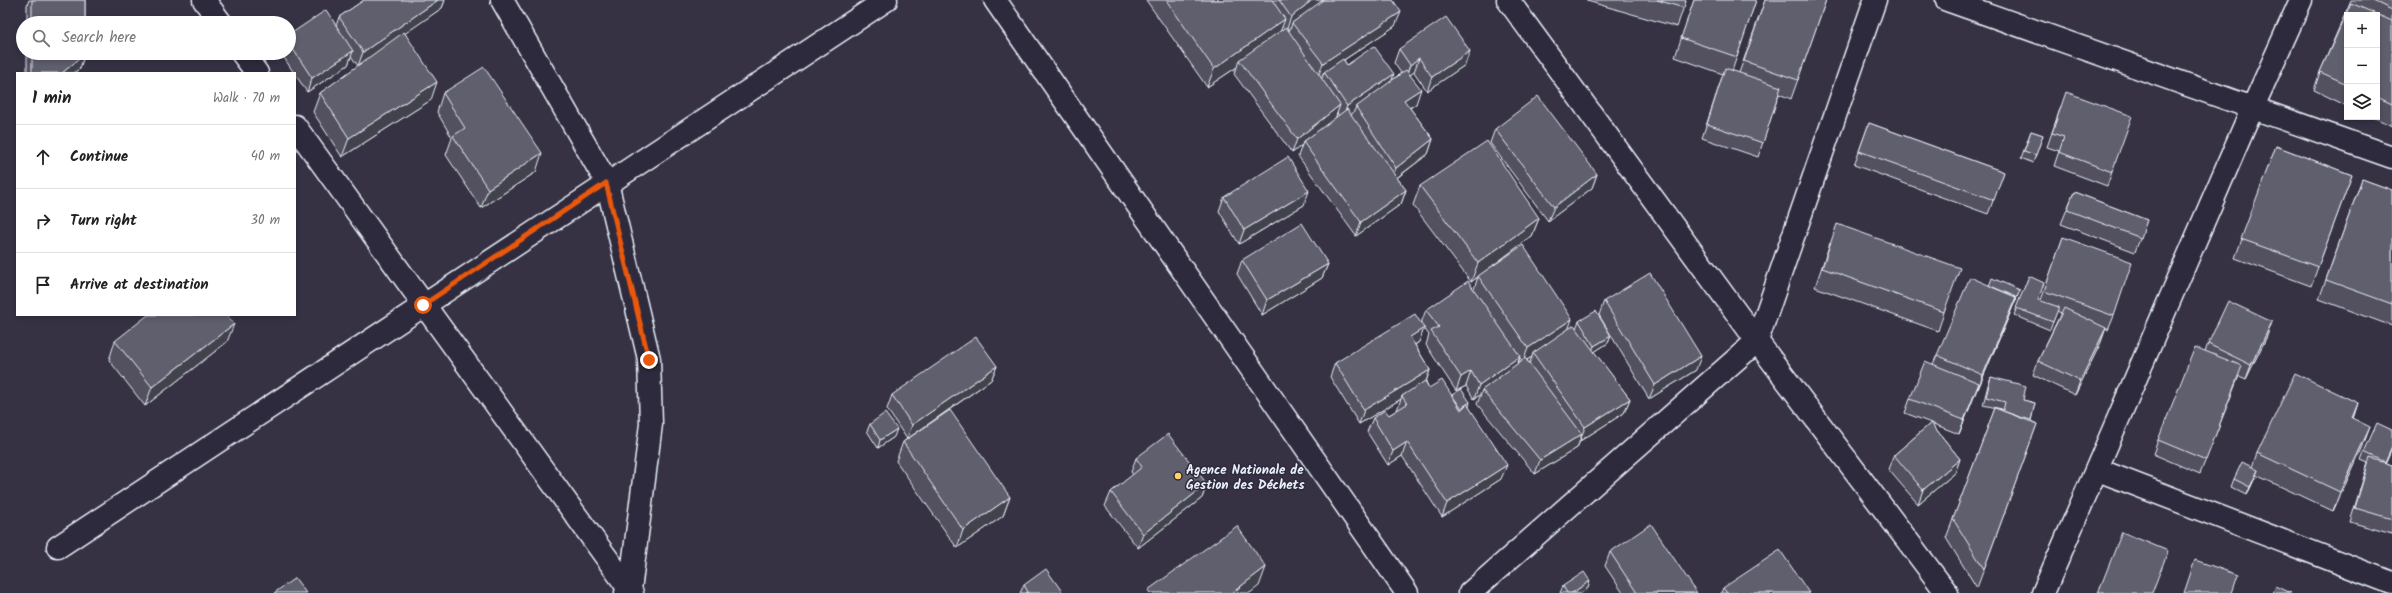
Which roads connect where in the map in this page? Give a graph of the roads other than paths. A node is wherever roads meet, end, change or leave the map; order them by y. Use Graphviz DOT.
graph roads {
  1 [pos="204,0"];
  2 [pos="502,0"];
  3 [pos="886,0"];
  4 [pos="995,0"];
  5 [pos="1508,0"];
  6 [pos="1875,0"];
  7 [pos="1947,0"];
  8 [pos="2301,0"];
  9 [pos="216,16"];
  10 [pos="247,60"];
  11 [pos="256,72"];
  12 [pos="2252,109"];
  13 [pos="296,127"];
  14 [pos="2392,157"];
  15 [pos="606,183"];
  16 [pos="423,305"];
  17 [pos="1757,341"];
  18 [pos="2098,470"];
  19 [pos="58,547"];
  20 [pos="2392,583"];
  21 [pos="629,592"];
  22 [pos="1407,593"];
  23 [pos="1470,593"];
  24 [pos="1946,593"];
  25 [pos="2043,593"];
  1 -- 9 [label="street"];
  2 -- 15 [label="street"];
  3 -- 15 [label="street"];
  4 -- 22 [label="street"];
  5 -- 17 [label="street"];
  6 -- 17 [label="street"];
  7 -- 12 [label="street"];
  8 -- 12 [label="street"];
  10 -- 11 [label="street"];
  12 -- 14 [label="street"];
  12 -- 18 [label="street"];
  13 -- 16 [label="street"];
  15 -- 16 [label="street"];
  15 -- 21 [label="street"];
  16 -- 19 [label="street"];
  16 -- 21 [label="street"];
  17 -- 23 [label="street"];
  17 -- 24 [label="street"];
  18 -- 20 [label="street"];
  18 -- 25 [label="street"];
}
